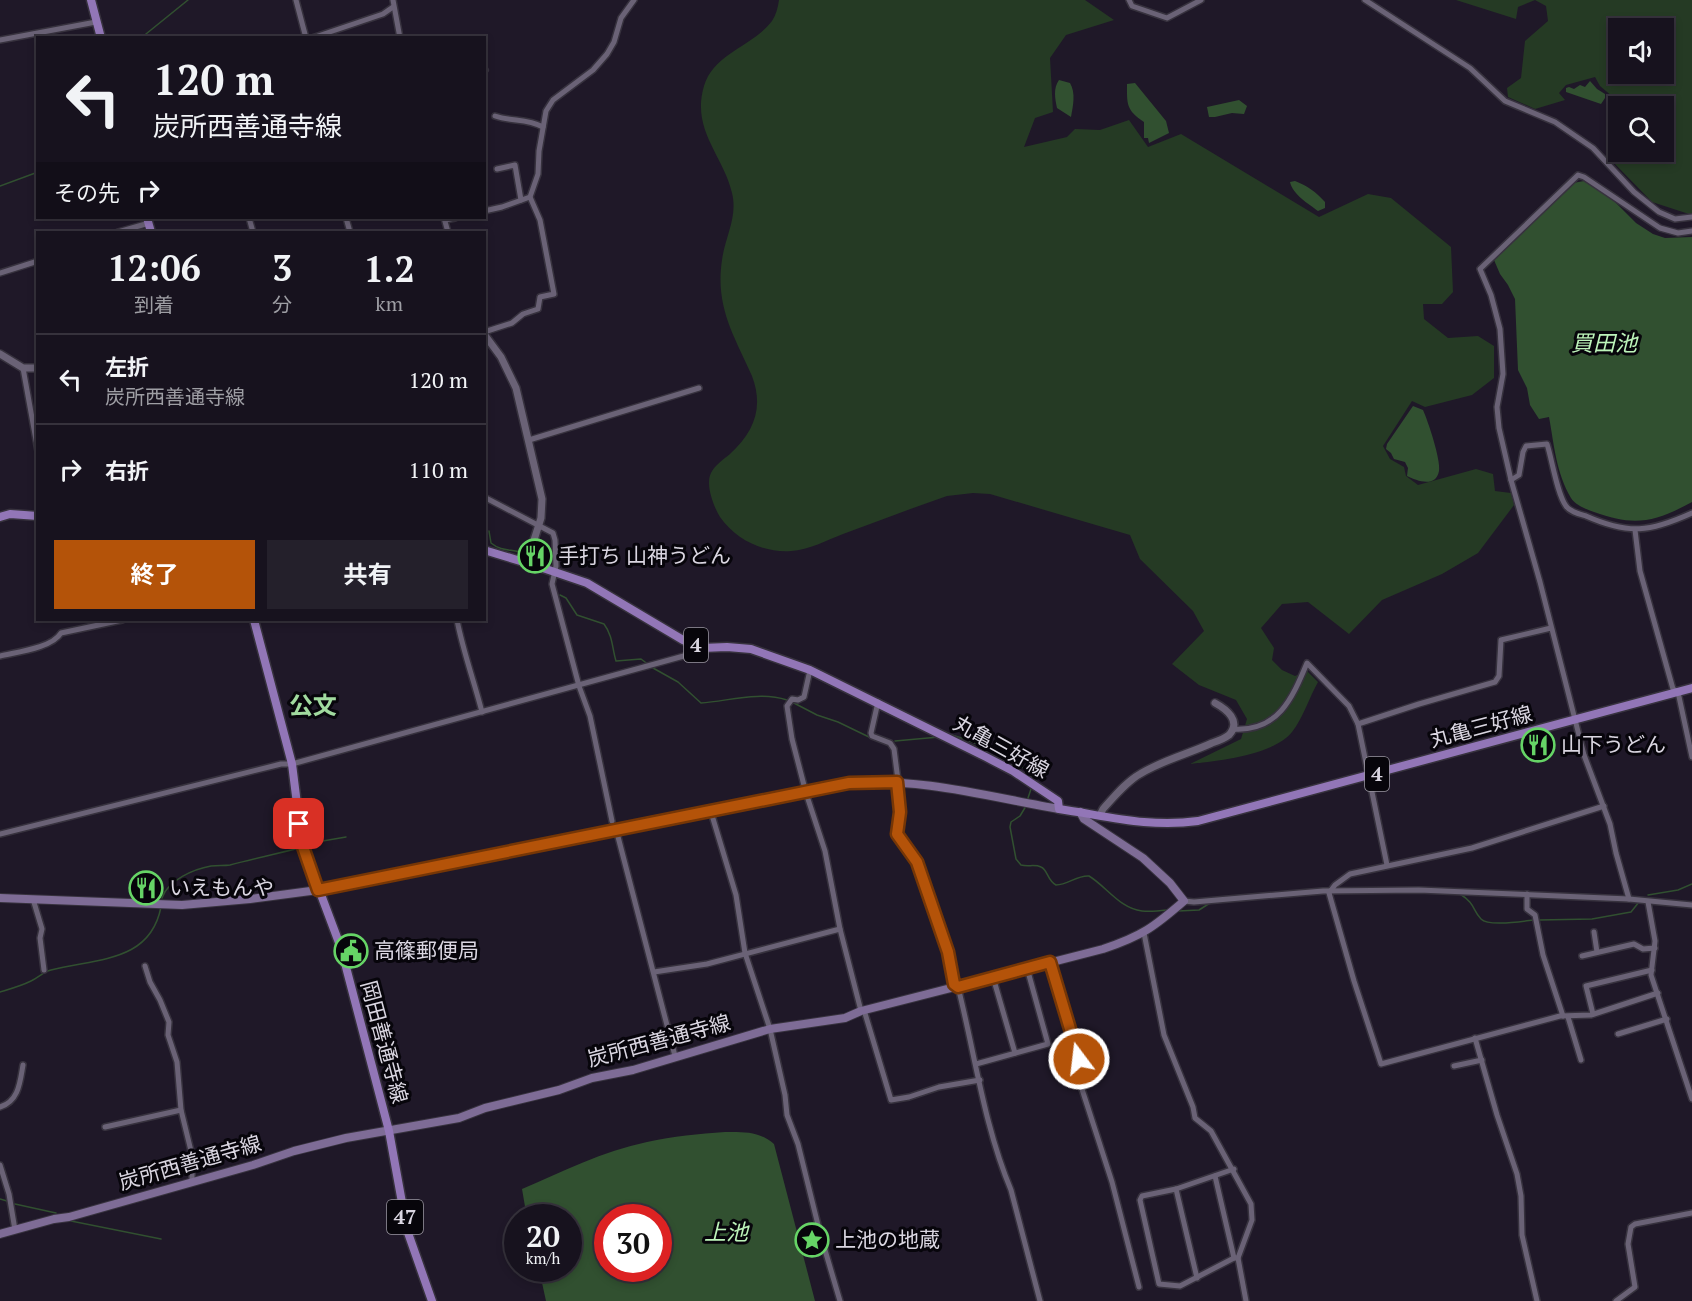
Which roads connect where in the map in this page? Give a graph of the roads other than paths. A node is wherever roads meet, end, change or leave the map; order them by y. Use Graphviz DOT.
graph roads {
  1 [pos="91,0"];
  2 [pos="296,0"];
  3 [pos="634,0"];
  4 [pos="1129,0"];
  5 [pos="1201,0"];
  6 [pos="1365,0"];
  7 [pos="394,2"];
  8 [pos="96,22"];
  9 [pos="100,36"];
  10 [pos="305,36"];
  11 [pos="318,36"];
  12 [pos="400,36"];
  13 [pos="0,40"];
  14 [pos="495,116"];
  15 [pos="543,127"];
  16 [pos="497,169"];
  17 [pos="530,197"];
  18 [pos="521,200"];
  19 [pos="486,210"];
  20 [pos="1692,217"];
  21 [pos="148,220"];
  22 [pos="120,231"];
  23 [pos="1692,231"];
  24 [pos="36,262"];
  25 [pos="0,273"];
  26 [pos="486,332"];
  27 [pos="486,336"];
  28 [pos="0,354"];
  29 [pos="23,368"];
  30 [pos="36,368"];
  31 [pos="699,388"];
  32 [pos="36,440"];
  33 [pos="530,440"];
  34 [pos="1511,480"];
  35 [pos="486,498"];
  36 [pos="1692,513"];
  37 [pos="36,516"];
  38 [pos="0,517"];
  39 [pos="538,527"];
  40 [pos="1635,530"];
  41 [pos="486,550"];
  42 [pos="528,558"];
  43 [pos="555,572"];
  44 [pos="117,621"];
  45 [pos="254,621"];
  46 [pos="457,621"];
  47 [pos="1551,628"];
  48 [pos="702,648"];
  49 [pos="0,656"];
  50 [pos="810,670"];
  51 [pos="579,686"];
  52 [pos="1692,688"];
  53 [pos="1678,692"];
  54 [pos="878,702"];
  55 [pos="1215,703"];
  56 [pos="482,712"];
  57 [pos="1575,720"];
  58 [pos="1358,724"];
  59 [pos="1233,729"];
  60 [pos="1692,757"];
  61 [pos="292,764"];
  62 [pos="1369,776"];
  63 [pos="897,782"];
  64 [pos="806,793"];
  65 [pos="1604,806"];
  66 [pos="1059,808"];
  67 [pos="711,812"];
  68 [pos="1080,812"];
  69 [pos="1100,815"];
  70 [pos="612,821"];
  71 [pos="616,830"];
  72 [pos="0,834"];
  73 [pos="1387,866"];
  74 [pos="318,890"];
  75 [pos="1330,892"];
  76 [pos="1527,894"];
  77 [pos="33,897"];
  78 [pos="0,898"];
  79 [pos="1629,898"];
  80 [pos="1184,901"];
  81 [pos="1648,902"];
  82 [pos="1692,905"];
  83 [pos="840,929"];
  84 [pos="1594,932"];
  85 [pos="1144,933"];
  86 [pos="1655,948"];
  87 [pos="1597,952"];
  88 [pos="745,953"];
  89 [pos="1582,956"];
  90 [pos="1050,962"];
  91 [pos="145,966"];
  92 [pos="1027,968"];
  93 [pos="44,970"];
  94 [pos="1652,970"];
  95 [pos="654,972"];
  96 [pos="993,977"];
  97 [pos="958,987"];
  98 [pos="1658,993"];
  99 [pos="863,1011"];
  100 [pos="1593,1014"];
  101 [pos="1566,1016"];
  102 [pos="1667,1019"];
  103 [pos="770,1029"];
  104 [pos="1618,1034"];
  105 [pos="1475,1038"];
  106 [pos="1015,1053"];
  107 [pos="675,1056"];
  108 [pos="1482,1060"];
  109 [pos="1581,1060"];
  110 [pos="976,1064"];
  111 [pos="23,1065"];
  112 [pos="1454,1066"];
  113 [pos="980,1080"];
  114 [pos="1692,1100"];
  115 [pos="0,1107"];
  116 [pos="181,1110"];
  117 [pos="105,1127"];
  118 [pos="389,1131"];
  119 [pos="0,1165"];
  120 [pos="1234,1169"];
  121 [pos="1215,1176"];
  122 [pos="192,1182"];
  123 [pos="1176,1189"];
  124 [pos="1692,1213"];
  125 [pos="15,1230"];
  126 [pos="0,1234"];
  127 [pos="1236,1258"];
  128 [pos="1197,1278"];
  129 [pos="1139,1287"];
  130 [pos="432,1301"];
  131 [pos="840,1301"];
  132 [pos="1040,1301"];
  133 [pos="1246,1301"];
  134 [pos="1536,1301"];
  135 [pos="1616,1301"];
  1 -- 8 [label="main road"];
  2 -- 10 [label="street"];
  3 -- 15 [label="street"];
  4 -- 5 [label="street"];
  6 -- 20 [label="street"];
  7 -- 11 [label="street"];
  7 -- 12 [label="street"];
  8 -- 9 [label="main road"];
  8 -- 13 [label="street"];
  14 -- 15 [label="street"];
  15 -- 17 [label="street"];
  16 -- 18 [label="street"];
  17 -- 18 [label="street"];
  17 -- 26 [label="street"];
  18 -- 19 [label="street"];
  21 -- 22 [label="street"];
  23 -- 34 [label="street"];
  24 -- 25 [label="street"];
  27 -- 33 [label="street"];
  28 -- 29 [label="street"];
  29 -- 30 [label="street"];
  29 -- 32 [label="street"];
  31 -- 33 [label="street"];
  33 -- 39 [label="street"];
  34 -- 40 [label="street"];
  34 -- 47 [label="street"];
  35 -- 39 [label="street"];
  36 -- 40 [label="street"];
  37 -- 38 [label="main road"];
  39 -- 42 [label="street"];
  39 -- 43 [label="street"];
  40 -- 53 [label="street"];
  41 -- 42 [label="main road, 丸亀三好線 / 4"];
  42 -- 43 [label="main road, 丸亀三好線 / 4"];
  43 -- 48 [label="main road, 丸亀三好線 / 4"];
  43 -- 51 [label="street"];
  44 -- 49 [label="street"];
  45 -- 61 [label="main road, 岡田善通寺線 / 47"];
  46 -- 56 [label="street"];
  47 -- 57 [label="street"];
  47 -- 58 [label="street"];
  48 -- 50 [label="main road, 丸亀三好線 / 4"];
  48 -- 51 [label="street"];
  50 -- 54 [label="main road, 丸亀三好線 / 4"];
  50 -- 64 [label="street"];
  51 -- 56 [label="street"];
  51 -- 70 [label="street"];
  52 -- 53 [label="main road, 丸亀三好線 / 4"];
  53 -- 57 [label="main road, 丸亀三好線 / 4"];
  53 -- 60 [label="street"];
  54 -- 63 [label="street"];
  54 -- 66 [label="main road, 丸亀三好線 / 4"];
  55 -- 59 [label="street"];
  56 -- 61 [label="street"];
  57 -- 62 [label="main road, 丸亀三好線 / 4"];
  57 -- 65 [label="street"];
  58 -- 59 [label="street"];
  58 -- 62 [label="street"];
  59 -- 69 [label="street"];
  61 -- 72 [label="street"];
  61 -- 74 [label="main road, 岡田善通寺線 / 47"];
  62 -- 69 [label="main road, 丸亀三好線 / 4"];
  62 -- 73 [label="street"];
  63 -- 64 [label="main road"];
  63 -- 66 [label="main road"];
  63 -- 97 [label="street"];
  64 -- 67 [label="main road"];
  64 -- 83 [label="street"];
  65 -- 73 [label="street"];
  65 -- 79 [label="street"];
  66 -- 68 [label="main road, 丸亀三好線 / 4"];
  67 -- 71 [label="main road"];
  67 -- 88 [label="street"];
  68 -- 69 [label="main road, 丸亀三好線 / 4"];
  68 -- 80 [label="main road"];
  71 -- 74 [label="main road"];
  71 -- 95 [label="street"];
  73 -- 75 [label="street"];
  74 -- 77 [label="main road"];
  74 -- 118 [label="main road, 岡田善通寺線 / 47"];
  75 -- 76 [label="street"];
  75 -- 80 [label="street"];
  75 -- 105 [label="street"];
  76 -- 79 [label="street"];
  76 -- 101 [label="street"];
  77 -- 78 [label="main road"];
  77 -- 93 [label="street"];
  79 -- 81 [label="street"];
  80 -- 85 [label="main road, 炭所西善通寺線"];
  81 -- 82 [label="street"];
  81 -- 86 [label="street"];
  83 -- 88 [label="street"];
  83 -- 99 [label="street"];
  84 -- 87 [label="street"];
  85 -- 90 [label="main road, 炭所西善通寺線"];
  85 -- 120 [label="street"];
  86 -- 87 [label="street"];
  86 -- 94 [label="street"];
  87 -- 89 [label="street"];
  88 -- 95 [label="street"];
  88 -- 103 [label="street"];
  90 -- 92 [label="main road, 炭所西善通寺線"];
  90 -- 129 [label="street"];
  91 -- 116 [label="street"];
  92 -- 96 [label="main road, 炭所西善通寺線"];
  92 -- 106 [label="street"];
  94 -- 98 [label="street"];
  94 -- 100 [label="street"];
  95 -- 107 [label="street"];
  96 -- 97 [label="main road, 炭所西善通寺線"];
  96 -- 106 [label="street"];
  97 -- 99 [label="main road, 炭所西善通寺線"];
  97 -- 110 [label="street"];
  98 -- 100 [label="street"];
  98 -- 102 [label="street"];
  99 -- 103 [label="main road, 炭所西善通寺線"];
  99 -- 113 [label="street"];
  100 -- 101 [label="street"];
  101 -- 105 [label="street"];
  101 -- 109 [label="street"];
  102 -- 104 [label="street"];
  102 -- 114 [label="street"];
  103 -- 107 [label="main road, 炭所西善通寺線"];
  103 -- 131 [label="street"];
  105 -- 108 [label="street"];
  106 -- 110 [label="street"];
  107 -- 118 [label="main road, 炭所西善通寺線"];
  108 -- 112 [label="street"];
  108 -- 134 [label="street"];
  110 -- 113 [label="street"];
  111 -- 115 [label="street"];
  113 -- 132 [label="street"];
  116 -- 117 [label="street"];
  116 -- 122 [label="street"];
  118 -- 122 [label="main road, 炭所西善通寺線"];
  118 -- 130 [label="main road, 岡田善通寺線 / 47"];
  119 -- 125 [label="street"];
  120 -- 121 [label="street"];
  120 -- 127 [label="street"];
  121 -- 123 [label="street"];
  121 -- 127 [label="street"];
  122 -- 125 [label="main road, 炭所西善通寺線"];
  123 -- 128 [label="street"];
  123 -- 128 [label="street"];
  124 -- 135 [label="street"];
  125 -- 126 [label="main road, 炭所西善通寺線"];
  127 -- 128 [label="street"];
  127 -- 133 [label="street"];
}
